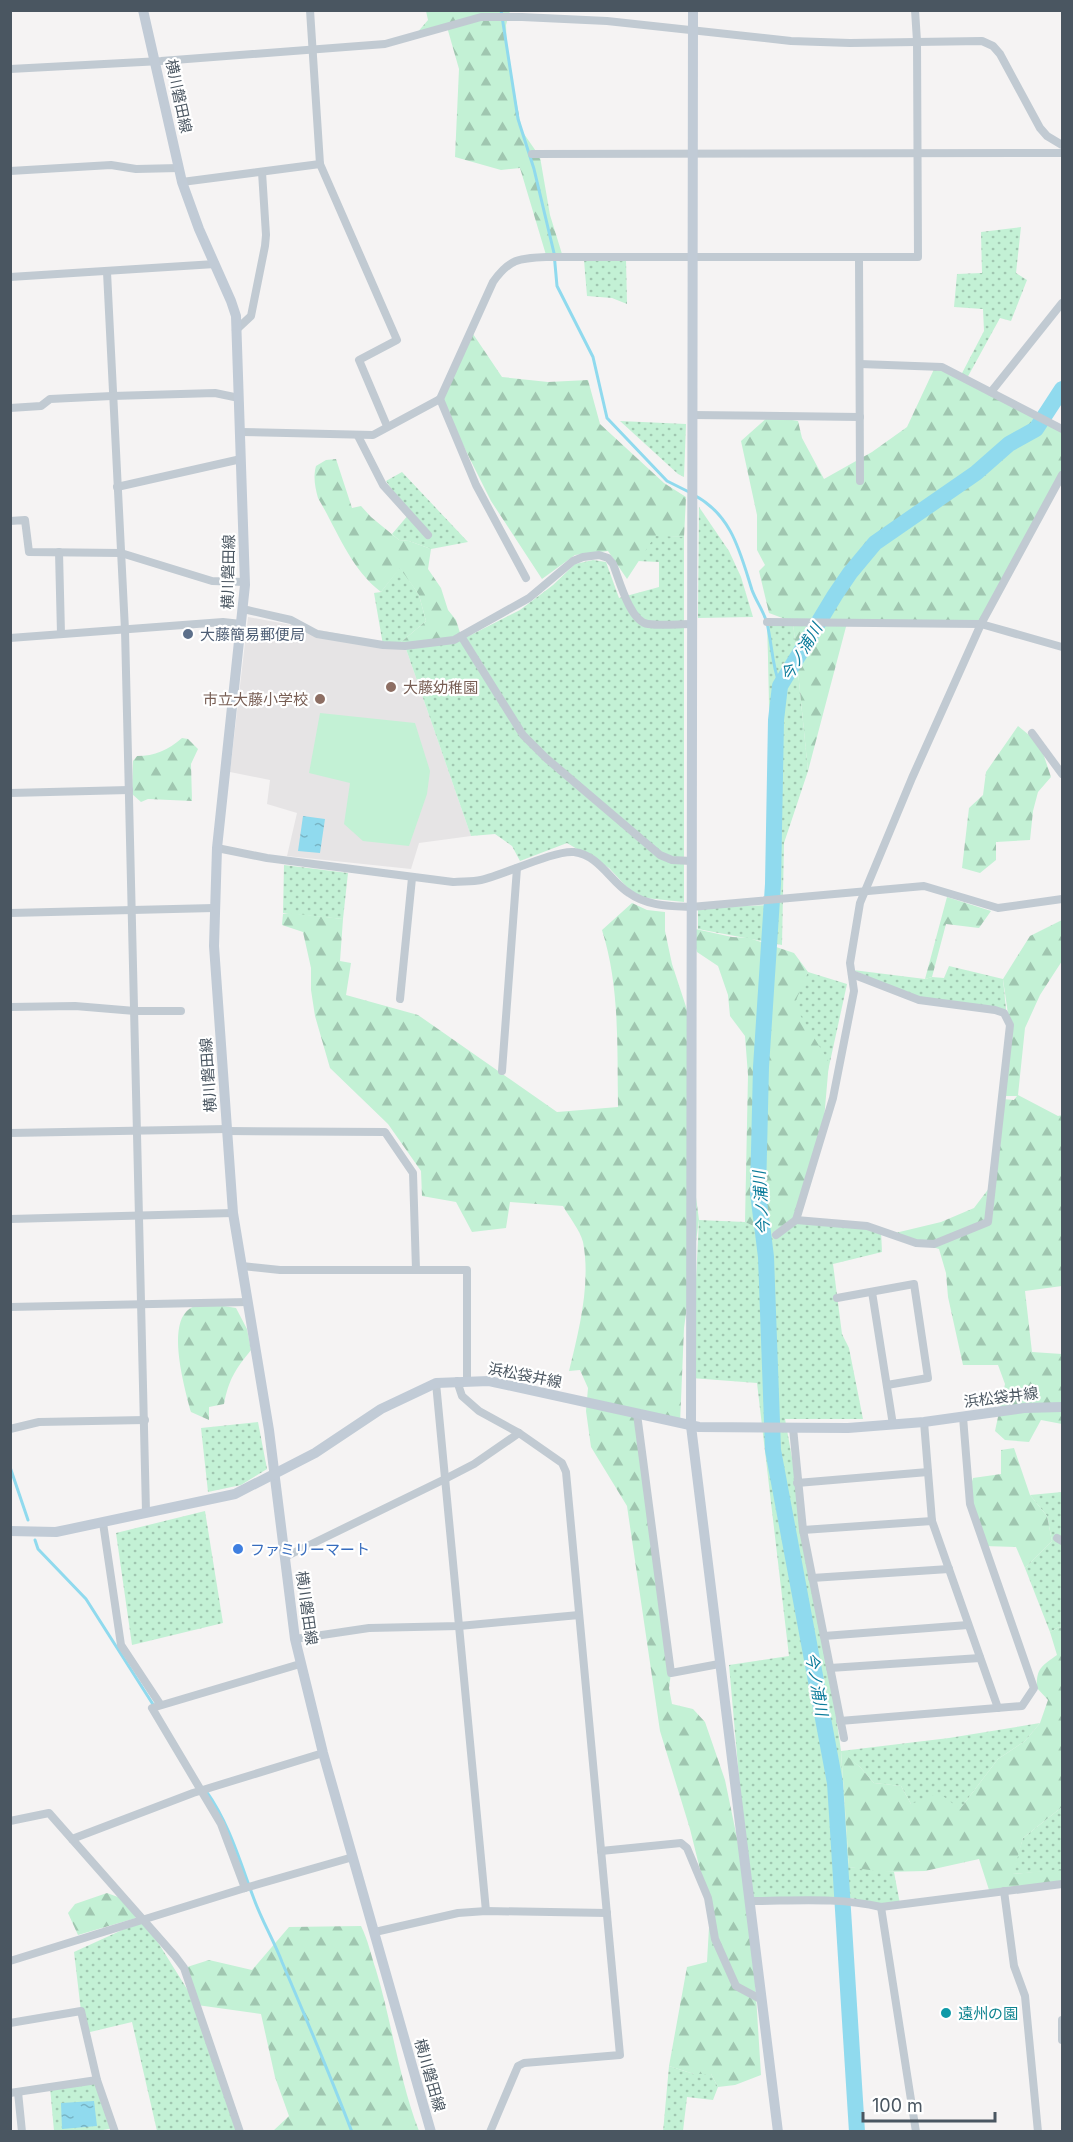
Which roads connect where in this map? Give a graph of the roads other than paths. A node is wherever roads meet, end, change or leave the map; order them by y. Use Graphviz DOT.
graph roads {
  1 [pos="144,10"];
  2 [pos="310,10"];
  3 [pos="693,10"];
  4 [pos="915,10"];
  5 [pos="693,32"];
  6 [pos="917,41"];
  7 [pos="313,51"];
  8 [pos="156,62"];
  9 [pos="10,69"];
  10 [pos="1062,145"];
  11 [pos="918,153"];
  12 [pos="1062,153"];
  13 [pos="532,154"];
  14 [pos="693,155"];
  15 [pos="320,164"];
  16 [pos="179,168"];
  17 [pos="10,171"];
  18 [pos="262,172"];
  19 [pos="182,182"];
  20 [pos="692,258"];
  21 [pos="860,258"];
  22 [pos="215,264"];
  23 [pos="107,272"];
  24 [pos="10,277"];
  25 [pos="1062,303"];
  26 [pos="236,330"];
  27 [pos="860,364"];
  28 [pos="990,392"];
  29 [pos="112,396"];
  30 [pos="239,398"];
  31 [pos="440,399"];
  32 [pos="10,408"];
  33 [pos="692,415"];
  34 [pos="860,417"];
  35 [pos="387,426"];
  36 [pos="1062,429"];
  37 [pos="240,432"];
  38 [pos="358,436"];
  39 [pos="241,459"];
  40 [pos="1062,475"];
  41 [pos="860,481"];
  42 [pos="117,487"];
  43 [pos="10,521"];
  44 [pos="428,535"];
  45 [pos="59,552"];
  46 [pos="121,553"];
  47 [pos="526,578"];
  48 [pos="245,582"];
  49 [pos="243,609"];
  50 [pos="767,622"];
  51 [pos="241,624"];
  52 [pos="692,624"];
  53 [pos="981,624"];
  54 [pos="125,630"];
  55 [pos="62,634"];
  56 [pos="461,636"];
  57 [pos="10,638"];
  58 [pos="1062,647"];
  59 [pos="1032,733"];
  60 [pos="1062,774"];
  61 [pos="129,790"];
  62 [pos="10,793"];
  63 [pos="217,848"];
  64 [pos="691,861"];
  65 [pos="518,868"];
  66 [pos="412,878"];
  67 [pos="865,891"];
  68 [pos="1062,899"];
  69 [pos="691,907"];
  70 [pos="214,908"];
  71 [pos="132,911"];
  72 [pos="10,913"];
  73 [pos="852,974"];
  74 [pos="400,999"];
  75 [pos="10,1007"];
  76 [pos="135,1011"];
  77 [pos="181,1011"];
  78 [pos="502,1071"];
  79 [pos="138,1130"];
  80 [pos="227,1130"];
  81 [pos="10,1133"];
  82 [pos="233,1213"];
  83 [pos="141,1216"];
  84 [pos="10,1219"];
  85 [pos="796,1220"];
  86 [pos="776,1235"];
  87 [pos="242,1266"];
  88 [pos="416,1270"];
  89 [pos="872,1292"];
  90 [pos="837,1298"];
  91 [pos="248,1302"];
  92 [pos="142,1304"];
  93 [pos="10,1307"];
  94 [pos="462,1381"];
  95 [pos="436,1383"];
  96 [pos="887,1385"];
  97 [pos="1062,1407"];
  98 [pos="637,1414"];
  99 [pos="963,1417"];
  100 [pos="145,1420"];
  101 [pos="924,1422"];
  102 [pos="892,1425"];
  103 [pos="691,1426"];
  104 [pos="793,1428"];
  105 [pos="10,1429"];
  106 [pos="519,1433"];
  107 [pos="928,1472"];
  108 [pos="274,1475"];
  109 [pos="445,1479"];
  110 [pos="797,1483"];
  111 [pos="147,1512"];
  112 [pos="932,1521"];
  113 [pos="103,1523"];
  114 [pos="803,1530"];
  115 [pos="10,1532"];
  116 [pos="285,1557"];
  117 [pos="949,1569"];
  118 [pos="812,1578"];
  119 [pos="579,1615"];
  120 [pos="969,1625"];
  121 [pos="459,1626"];
  122 [pos="824,1636"];
  123 [pos="295,1639"];
  124 [pos="980,1658"];
  125 [pos="300,1664"];
  126 [pos="719,1664"];
  127 [pos="830,1668"];
  128 [pos="157,1706"];
  129 [pos="998,1708"];
  130 [pos="840,1721"];
  131 [pos="844,1738"];
  132 [pos="323,1753"];
  133 [pos="201,1791"];
  134 [pos="10,1821"];
  135 [pos="72,1839"];
  136 [pos="601,1851"];
  137 [pos="353,1857"];
  138 [pos="1062,1884"];
  139 [pos="245,1888"];
  140 [pos="1004,1891"];
  141 [pos="750,1901"];
  142 [pos="881,1907"];
  143 [pos="486,1911"];
  144 [pos="607,1913"];
  145 [pos="144,1920"];
  146 [pos="375,1932"];
  147 [pos="10,1961"];
  148 [pos="762,2000"];
  149 [pos="1062,2020"];
  150 [pos="10,2023"];
  151 [pos="1062,2040"];
  152 [pos="97,2080"];
  153 [pos="14,2092"];
  154 [pos="22,2132"];
  155 [pos="115,2132"];
  156 [pos="240,2132"];
  157 [pos="431,2132"];
  158 [pos="490,2132"];
  159 [pos="778,2132"];
  160 [pos="916,2132"];
  161 [pos="1038,2132"];
  1 -- 8 [label="main road, 横川磐田線"];
  2 -- 7 [label="street"];
  3 -- 5 [label="main road"];
  4 -- 6 [label="street"];
  5 -- 6 [label="street"];
  5 -- 7 [label="street"];
  5 -- 14 [label="main road"];
  6 -- 10 [label="street"];
  6 -- 11 [label="street"];
  7 -- 8 [label="street"];
  7 -- 15 [label="street"];
  8 -- 9 [label="street"];
  8 -- 16 [label="main road, 横川磐田線"];
  11 -- 12 [label="street"];
  11 -- 14 [label="street"];
  11 -- 21 [label="street"];
  13 -- 14 [label="street"];
  14 -- 20 [label="main road"];
  15 -- 18 [label="street"];
  15 -- 35 [label="street"];
  16 -- 17 [label="street"];
  16 -- 19 [label="main road, 横川磐田線"];
  18 -- 19 [label="street"];
  18 -- 26 [label="street"];
  19 -- 22 [label="main road, 横川磐田線"];
  20 -- 21 [label="street"];
  20 -- 31 [label="street"];
  20 -- 33 [label="main road"];
  21 -- 27 [label="street"];
  22 -- 23 [label="street"];
  22 -- 26 [label="main road, 横川磐田線"];
  23 -- 24 [label="street"];
  23 -- 29 [label="street"];
  25 -- 28 [label="street"];
  26 -- 30 [label="main road, 横川磐田線"];
  27 -- 28 [label="street"];
  27 -- 34 [label="street"];
  28 -- 36 [label="street"];
  29 -- 30 [label="street"];
  29 -- 32 [label="street"];
  29 -- 42 [label="street"];
  30 -- 37 [label="main road, 横川磐田線"];
  31 -- 35 [label="street"];
  31 -- 47 [label="street"];
  33 -- 34 [label="street"];
  33 -- 52 [label="main road"];
  34 -- 41 [label="street"];
  35 -- 38 [label="street"];
  37 -- 38 [label="street"];
  37 -- 39 [label="main road, 横川磐田線"];
  38 -- 44 [label="street"];
  39 -- 42 [label="street"];
  39 -- 48 [label="main road, 横川磐田線"];
  40 -- 53 [label="street"];
  42 -- 46 [label="street"];
  43 -- 45 [label="street"];
  45 -- 46 [label="street"];
  45 -- 55 [label="street"];
  46 -- 48 [label="street"];
  46 -- 54 [label="street"];
  48 -- 49 [label="main road, 横川磐田線"];
  49 -- 51 [label="main road, 横川磐田線"];
  49 -- 56 [label="street"];
  50 -- 53 [label="street"];
  51 -- 54 [label="street"];
  51 -- 63 [label="main road, 横川磐田線"];
  52 -- 56 [label="street"];
  52 -- 64 [label="main road"];
  53 -- 58 [label="street"];
  53 -- 67 [label="street"];
  54 -- 55 [label="street"];
  54 -- 61 [label="street"];
  55 -- 57 [label="street"];
  56 -- 64 [label="street"];
  59 -- 60 [label="street"];
  61 -- 62 [label="street"];
  61 -- 71 [label="street"];
  63 -- 66 [label="street"];
  63 -- 70 [label="main road, 横川磐田線"];
  64 -- 69 [label="main road"];
  65 -- 66 [label="street"];
  65 -- 69 [label="street"];
  65 -- 78 [label="street"];
  66 -- 74 [label="street"];
  67 -- 68 [label="street"];
  67 -- 69 [label="street"];
  67 -- 73 [label="street"];
  69 -- 103 [label="main road"];
  70 -- 71 [label="street"];
  70 -- 80 [label="main road, 横川磐田線"];
  71 -- 72 [label="street"];
  71 -- 76 [label="street"];
  73 -- 85 [label="street"];
  73 -- 85 [label="street"];
  75 -- 76 [label="street"];
  76 -- 77 [label="street"];
  76 -- 79 [label="street"];
  79 -- 80 [label="street"];
  79 -- 81 [label="street"];
  79 -- 83 [label="street"];
  80 -- 82 [label="main road, 横川磐田線"];
  80 -- 88 [label="street"];
  82 -- 83 [label="street"];
  82 -- 87 [label="main road, 横川磐田線"];
  83 -- 84 [label="street"];
  83 -- 92 [label="street"];
  85 -- 86 [label="street"];
  87 -- 88 [label="street"];
  87 -- 91 [label="main road, 横川磐田線"];
  88 -- 94 [label="street"];
  89 -- 90 [label="street"];
  89 -- 96 [label="street"];
  89 -- 96 [label="street"];
  91 -- 92 [label="street"];
  91 -- 108 [label="main road, 横川磐田線"];
  92 -- 93 [label="street"];
  92 -- 100 [label="street"];
  94 -- 95 [label="main road, 浜松袋井線"];
  94 -- 98 [label="main road, 浜松袋井線"];
  94 -- 106 [label="street"];
  95 -- 108 [label="main road, 浜松袋井線"];
  95 -- 109 [label="street"];
  96 -- 102 [label="street"];
  97 -- 99 [label="main road, 浜松袋井線"];
  98 -- 103 [label="main road, 浜松袋井線"];
  98 -- 126 [label="street"];
  99 -- 101 [label="main road, 浜松袋井線"];
  99 -- 129 [label="street"];
  100 -- 105 [label="street"];
  100 -- 111 [label="street"];
  101 -- 102 [label="main road, 浜松袋井線"];
  101 -- 107 [label="street"];
  102 -- 104 [label="main road, 浜松袋井線"];
  103 -- 104 [label="main road, 浜松袋井線"];
  103 -- 126 [label="main road"];
  104 -- 110 [label="street"];
  106 -- 109 [label="street"];
  106 -- 119 [label="street"];
  107 -- 110 [label="street"];
  107 -- 112 [label="street"];
  108 -- 111 [label="main road, 浜松袋井線"];
  108 -- 116 [label="main road, 横川磐田線"];
  109 -- 116 [label="street"];
  109 -- 121 [label="street"];
  110 -- 114 [label="street"];
  111 -- 113 [label="main road, 浜松袋井線"];
  112 -- 114 [label="street"];
  112 -- 117 [label="street"];
  113 -- 115 [label="main road, 浜松袋井線"];
  113 -- 128 [label="street"];
  114 -- 118 [label="street"];
  116 -- 123 [label="main road, 横川磐田線"];
  117 -- 118 [label="street"];
  117 -- 120 [label="street"];
  118 -- 122 [label="street"];
  119 -- 121 [label="street"];
  119 -- 136 [label="street"];
  120 -- 122 [label="street"];
  120 -- 124 [label="street"];
  121 -- 123 [label="street"];
  121 -- 143 [label="street"];
  122 -- 127 [label="street"];
  123 -- 125 [label="main road, 横川磐田線"];
  124 -- 127 [label="street"];
  124 -- 129 [label="street"];
  125 -- 128 [label="street"];
  125 -- 132 [label="main road, 横川磐田線"];
  126 -- 141 [label="main road"];
  127 -- 130 [label="street"];
  128 -- 133 [label="street"];
  129 -- 130 [label="street"];
  130 -- 131 [label="street"];
  132 -- 133 [label="street"];
  132 -- 137 [label="main road, 横川磐田線"];
  133 -- 135 [label="street"];
  133 -- 139 [label="street"];
  134 -- 135 [label="street"];
  135 -- 145 [label="street"];
  136 -- 144 [label="street"];
  136 -- 148 [label="street"];
  137 -- 139 [label="street"];
  137 -- 146 [label="main road, 横川磐田線"];
  138 -- 140 [label="street"];
  139 -- 145 [label="street"];
  140 -- 142 [label="street"];
  140 -- 161 [label="street"];
  141 -- 142 [label="street"];
  141 -- 148 [label="main road"];
  142 -- 160 [label="street"];
  143 -- 144 [label="street"];
  143 -- 146 [label="street"];
  144 -- 158 [label="street"];
  145 -- 147 [label="street"];
  145 -- 156 [label="street"];
  146 -- 157 [label="main road, 横川磐田線"];
  148 -- 159 [label="main road"];
  149 -- 151 [label="street"];
  150 -- 152 [label="street"];
  152 -- 153 [label="street"];
  152 -- 155 [label="street"];
  153 -- 154 [label="street"];
}
